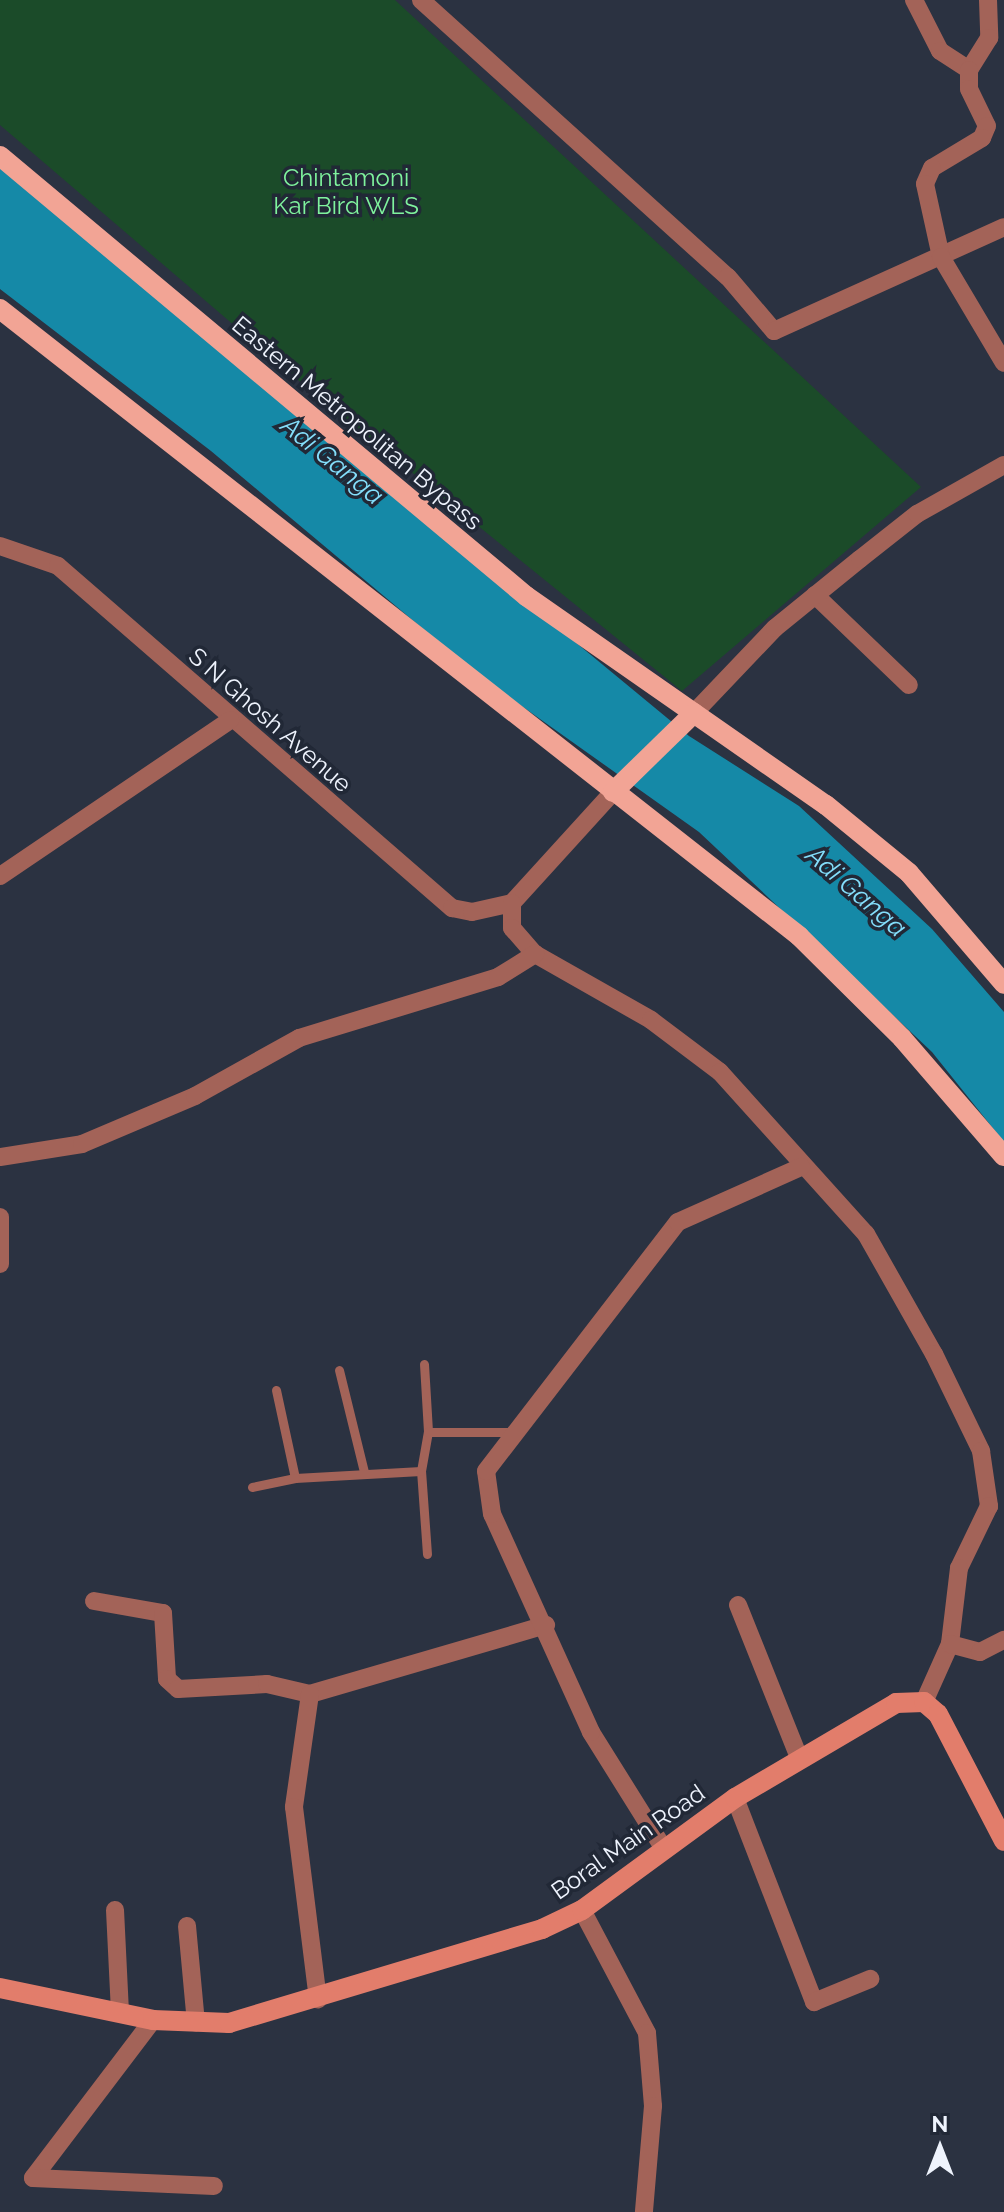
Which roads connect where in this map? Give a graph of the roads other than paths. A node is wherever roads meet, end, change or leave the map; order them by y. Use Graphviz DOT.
graph roads {
  1 [pos="421,0"];
  2 [pos="914,0"];
  3 [pos="988,0"];
  4 [pos="969,70"];
  5 [pos="0,156"];
  6 [pos="1004,227"];
  7 [pos="941,257"];
  8 [pos="0,309"];
  9 [pos="1004,363"];
  10 [pos="1004,465"];
  11 [pos="0,546"];
  12 [pos="815,595"];
  13 [pos="909,685"];
  14 [pos="694,713"];
  15 [pos="230,720"];
  16 [pos="613,792"];
  17 [pos="0,876"];
  18 [pos="512,903"];
  19 [pos="535,954"];
  20 [pos="1004,984"];
  21 [pos="1004,1156"];
  22 [pos="0,1157"];
  23 [pos="801,1167"];
  24 [pos="0,1217"];
  25 [pos="0,1264"];
  26 [pos="424,1364"];
  27 [pos="339,1370"];
  28 [pos="276,1390"];
  29 [pos="428,1432"];
  30 [pos="516,1432"];
  31 [pos="421,1471"];
  32 [pos="364,1472"];
  33 [pos="295,1478"];
  34 [pos="252,1487"];
  35 [pos="427,1554"];
  36 [pos="94,1601"];
  37 [pos="738,1605"];
  38 [pos="546,1625"];
  39 [pos="1004,1640"];
  40 [pos="950,1644"];
  41 [pos="310,1694"];
  42 [pos="924,1702"];
  43 [pos="800,1760"];
  44 [pos="735,1798"];
  45 [pos="1004,1841"];
  46 [pos="664,1849"];
  47 [pos="115,1910"];
  48 [pos="582,1910"];
  49 [pos="187,1926"];
  50 [pos="870,1979"];
  51 [pos="0,1988"];
  52 [pos="318,2000"];
  53 [pos="120,2013"];
  54 [pos="153,2020"];
  55 [pos="196,2023"];
  56 [pos="214,2186"];
  57 [pos="644,2212"];
  1 -- 7 [label="street"];
  2 -- 4 [label="street"];
  3 -- 4 [label="street"];
  4 -- 7 [label="street"];
  5 -- 14 [label="main road, Eastern Metropolitan Bypass"];
  6 -- 7 [label="street"];
  7 -- 9 [label="street"];
  8 -- 16 [label="main road"];
  10 -- 12 [label="street"];
  11 -- 15 [label="street, S N Ghosh Avenue"];
  12 -- 13 [label="street"];
  12 -- 14 [label="street"];
  14 -- 16 [label="main road"];
  14 -- 20 [label="main road, Eastern Metropolitan Bypass"];
  15 -- 17 [label="street"];
  15 -- 18 [label="street, S N Ghosh Avenue"];
  16 -- 18 [label="street"];
  16 -- 21 [label="main road"];
  18 -- 19 [label="street"];
  19 -- 22 [label="street"];
  19 -- 23 [label="street"];
  23 -- 30 [label="street"];
  23 -- 40 [label="street"];
  24 -- 25 [label="street"];
  26 -- 29 [label="lane"];
  27 -- 32 [label="lane"];
  28 -- 33 [label="lane"];
  29 -- 30 [label="lane"];
  29 -- 31 [label="lane"];
  30 -- 38 [label="street"];
  31 -- 32 [label="lane"];
  31 -- 35 [label="lane"];
  32 -- 33 [label="lane"];
  33 -- 34 [label="lane"];
  36 -- 41 [label="street"];
  37 -- 43 [label="street"];
  38 -- 41 [label="street"];
  38 -- 46 [label="street"];
  39 -- 40 [label="street"];
  40 -- 42 [label="street"];
  41 -- 52 [label="street"];
  42 -- 43 [label="main road, Boral Main Road"];
  42 -- 45 [label="main road"];
  43 -- 44 [label="main road, Boral Main Road"];
  44 -- 46 [label="main road, Boral Main Road"];
  44 -- 50 [label="street"];
  46 -- 48 [label="main road, Boral Main Road"];
  47 -- 53 [label="street"];
  48 -- 52 [label="main road, Boral Main Road"];
  48 -- 57 [label="street"];
  49 -- 55 [label="street"];
  51 -- 53 [label="main road, Boral Main Road"];
  52 -- 55 [label="main road, Boral Main Road"];
  53 -- 54 [label="main road, Boral Main Road"];
  54 -- 55 [label="main road, Boral Main Road"];
  54 -- 56 [label="street"];
}
